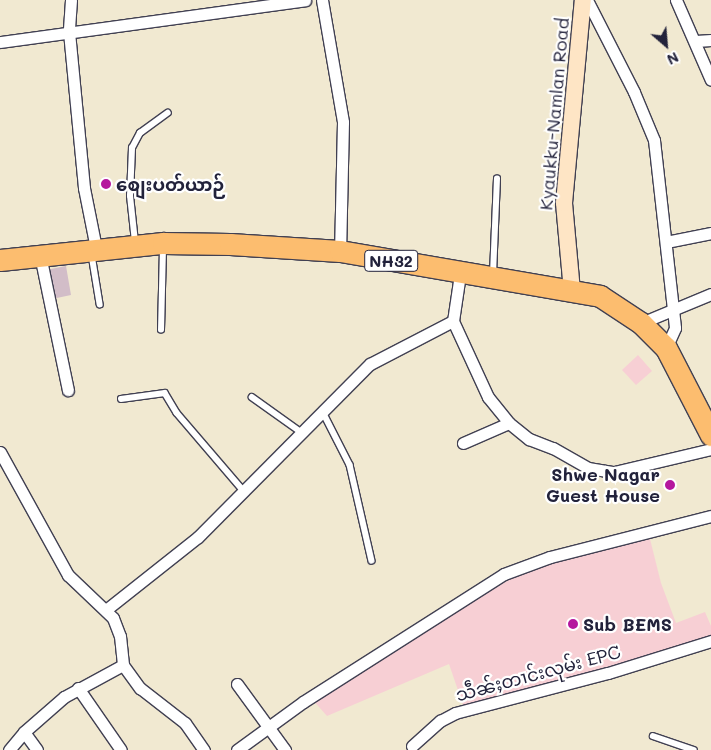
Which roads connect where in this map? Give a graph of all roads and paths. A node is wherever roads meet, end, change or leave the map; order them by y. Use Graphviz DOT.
graph roads {
  1 [pos="71,0"];
  2 [pos="304,0"];
  3 [pos="322,0"];
  4 [pos="585,0"];
  5 [pos="676,0"];
  6 [pos="68,32"];
  7 [pos="711,40"];
  8 [pos="696,41"];
  9 [pos="0,42"];
  10 [pos="711,80"];
  11 [pos="168,113"];
  12 [pos="497,179"];
  13 [pos="711,233"];
  14 [pos="666,242"];
  15 [pos="163,243"];
  16 [pos="135,245"];
  17 [pos="94,248"];
  18 [pos="340,251"];
  19 [pos="40,255"];
  20 [pos="0,260"];
  21 [pos="460,274"];
  22 [pos="493,278"];
  23 [pos="572,291"];
  24 [pos="711,294"];
  25 [pos="100,304"];
  26 [pos="672,307"];
  27 [pos="454,321"];
  28 [pos="641,322"];
  29 [pos="160,330"];
  30 [pos="666,348"];
  31 [pos="68,390"];
  32 [pos="252,397"];
  33 [pos="121,398"];
  34 [pos="322,410"];
  35 [pos="509,423"];
  36 [pos="301,432"];
  37 [pos="711,435"];
  38 [pos="464,443"];
  39 [pos="711,449"];
  40 [pos="0,452"];
  41 [pos="243,490"];
  42 [pos="711,516"];
  43 [pos="372,561"];
  44 [pos="107,609"];
  45 [pos="711,641"];
  46 [pos="122,665"];
  47 [pos="237,684"];
  48 [pos="78,688"];
  49 [pos="268,728"];
  50 [pos="24,732"];
  51 [pos="653,736"];
  52 [pos="412,746"];
  53 [pos="9,750"];
  54 [pos="38,750"];
  55 [pos="121,750"];
  56 [pos="204,750"];
  57 [pos="237,750"];
  58 [pos="284,750"];
  59 [pos="694,750"];
  1 -- 6 [label="street"];
  2 -- 6 [label="street"];
  3 -- 18 [label="street"];
  4 -- 14 [label="street"];
  4 -- 23 [label="street, Kyaukku-Namlan Road"];
  5 -- 8 [label="street"];
  6 -- 9 [label="street"];
  6 -- 17 [label="street"];
  7 -- 8 [label="street"];
  8 -- 10 [label="street"];
  11 -- 16 [label="lane"];
  12 -- 22 [label="lane"];
  13 -- 14 [label="street"];
  14 -- 26 [label="street"];
  15 -- 16 [label="highway, NH32"];
  15 -- 18 [label="highway, NH32"];
  15 -- 29 [label="lane"];
  16 -- 17 [label="highway, NH32"];
  17 -- 19 [label="highway, NH32"];
  17 -- 25 [label="lane"];
  18 -- 21 [label="highway, NH32"];
  19 -- 20 [label="highway, NH32"];
  19 -- 31 [label="street"];
  21 -- 22 [label="highway, NH32"];
  21 -- 27 [label="street"];
  22 -- 23 [label="highway, NH32"];
  23 -- 28 [label="highway, NH32"];
  24 -- 26 [label="street"];
  26 -- 28 [label="street"];
  26 -- 30 [label="street"];
  27 -- 34 [label="street"];
  27 -- 35 [label="street"];
  28 -- 30 [label="highway, NH32"];
  30 -- 37 [label="highway, NH32"];
  32 -- 36 [label="lane"];
  33 -- 41 [label="lane"];
  34 -- 36 [label="street"];
  34 -- 43 [label="lane"];
  35 -- 38 [label="street"];
  35 -- 39 [label="street"];
  36 -- 41 [label="street"];
  40 -- 44 [label="street"];
  41 -- 44 [label="street"];
  42 -- 49 [label="street"];
  44 -- 46 [label="street"];
  45 -- 52 [label="street, သဵၼ်ႈတၢင်းလုမ်း EPC"];
  46 -- 48 [label="street"];
  46 -- 56 [label="street"];
  47 -- 49 [label="street"];
  48 -- 50 [label="street"];
  48 -- 55 [label="street"];
  49 -- 57 [label="street"];
  49 -- 58 [label="street"];
  50 -- 53 [label="street"];
  50 -- 54 [label="street"];
  51 -- 59 [label="lane"];
}
